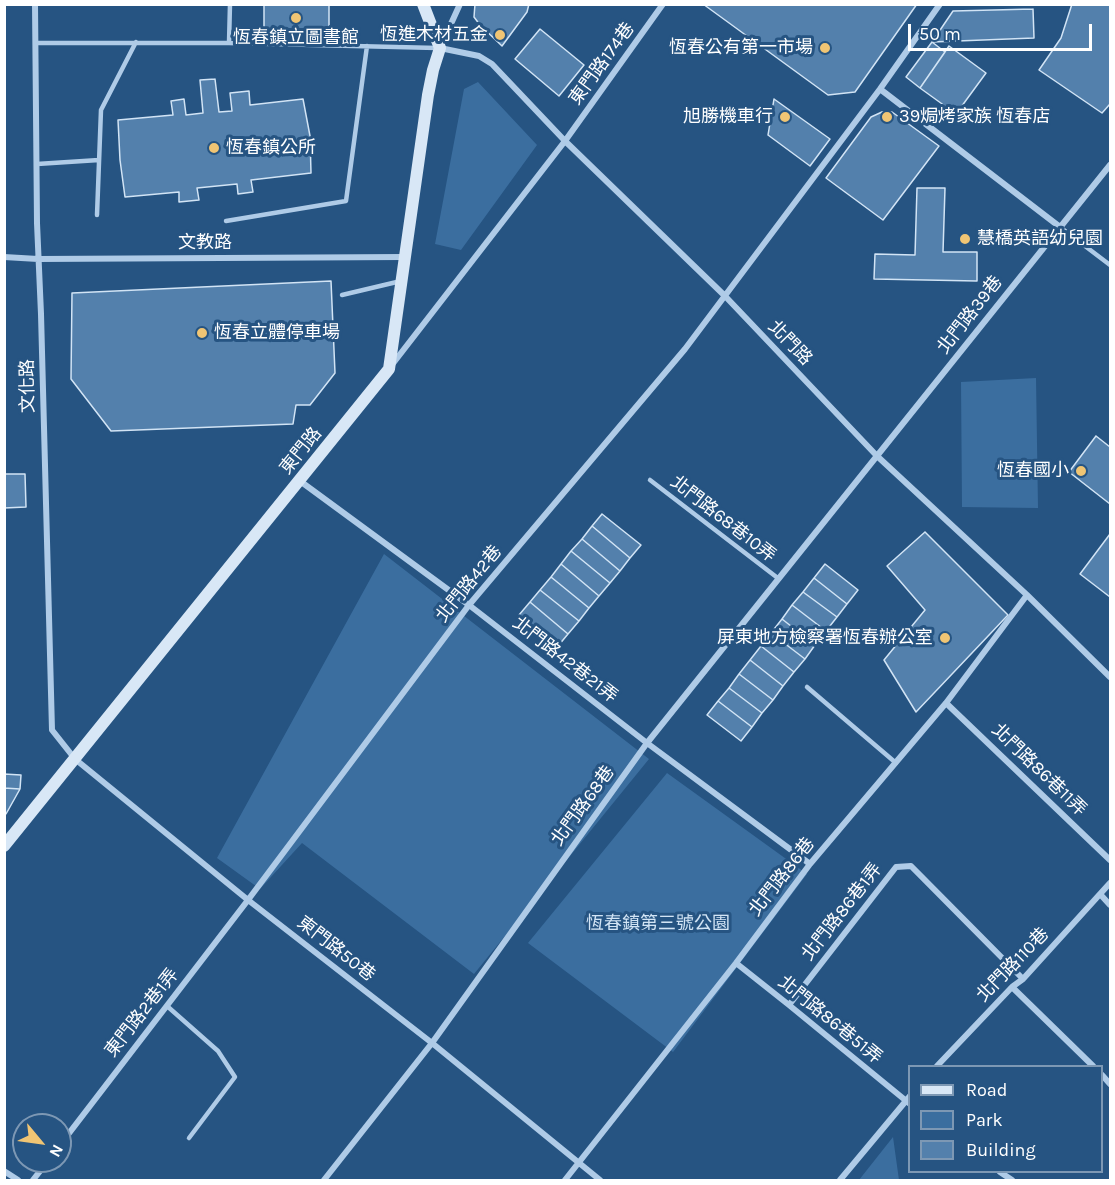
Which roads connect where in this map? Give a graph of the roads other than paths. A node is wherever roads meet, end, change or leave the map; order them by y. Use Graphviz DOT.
graph roads {
  1 [pos="35,4"];
  2 [pos="230,4"];
  3 [pos="423,4"];
  4 [pos="460,4"];
  5 [pos="663,4"];
  6 [pos="940,4"];
  7 [pos="136,42"];
  8 [pos="36,43"];
  9 [pos="229,43"];
  10 [pos="367,46"];
  11 [pos="440,48"];
  12 [pos="880,89"];
  13 [pos="565,141"];
  14 [pos="99,160"];
  15 [pos="37,164"];
  16 [pos="1110,165"];
  17 [pos="97,214"];
  18 [pos="226,221"];
  19 [pos="1060,227"];
  20 [pos="4,257"];
  21 [pos="405,257"];
  22 [pos="39,259"];
  23 [pos="1110,265"];
  24 [pos="401,281"];
  25 [pos="342,295"];
  26 [pos="725,296"];
  27 [pos="389,369"];
  28 [pos="878,456"];
  29 [pos="650,480"];
  30 [pos="300,481"];
  31 [pos="779,579"];
  32 [pos="1027,596"];
  33 [pos="470,605"];
  34 [pos="1110,677"];
  35 [pos="807,687"];
  36 [pos="946,703"];
  37 [pos="647,743"];
  38 [pos="75,759"];
  39 [pos="896,763"];
  40 [pos="4,846"];
  41 [pos="1110,860"];
  42 [pos="810,864"];
  43 [pos="1110,884"];
  44 [pos="1100,894"];
  45 [pos="248,900"];
  46 [pos="1110,905"];
  47 [pos="736,963"];
  48 [pos="1023,979"];
  49 [pos="1012,987"];
  50 [pos="789,1005"];
  51 [pos="167,1006"];
  52 [pos="432,1043"];
  53 [pos="938,1065"];
  54 [pos="1092,1065"];
  55 [pos="908,1100"];
  56 [pos="72,1129"];
  57 [pos="189,1138"];
  58 [pos="578,1163"];
  59 [pos="4,1171"];
  60 [pos="18,1180"];
  61 [pos="324,1180"];
  62 [pos="565,1180"];
  63 [pos="600,1180"];
  64 [pos="840,1180"];
  1 -- 8 [label="street, 文化路"];
  2 -- 9 [label="lane"];
  3 -- 11 [label="main road"];
  4 -- 11 [label="street"];
  5 -- 13 [label="street, 東門路174巷"];
  6 -- 12 [label="street"];
  7 -- 8 [label="lane"];
  7 -- 9 [label="lane"];
  7 -- 14 [label="lane"];
  8 -- 15 [label="street, 文化路"];
  9 -- 10 [label="lane"];
  10 -- 11 [label="lane"];
  10 -- 18 [label="lane"];
  11 -- 13 [label="street, 北門路"];
  11 -- 21 [label="main road"];
  12 -- 19 [label="street"];
  12 -- 26 [label="street"];
  13 -- 26 [label="street, 北門路"];
  13 -- 27 [label="street, 東門路174巷"];
  14 -- 15 [label="lane"];
  14 -- 17 [label="lane"];
  15 -- 22 [label="street, 文化路"];
  16 -- 19 [label="street, 北門路39巷"];
  19 -- 23 [label="lane"];
  19 -- 28 [label="street, 北門路39巷"];
  20 -- 22 [label="street, 文教路"];
  21 -- 22 [label="street, 文教路"];
  21 -- 24 [label="main road"];
  22 -- 38 [label="street, 文化路"];
  24 -- 25 [label="lane"];
  24 -- 27 [label="main road"];
  26 -- 28 [label="street, 北門路"];
  26 -- 33 [label="street, 北門路42巷"];
  27 -- 30 [label="main road, 東門路"];
  28 -- 31 [label="street, 北門路68巷"];
  28 -- 32 [label="street, 北門路"];
  29 -- 31 [label="lane, 北門路68巷10弄"];
  30 -- 33 [label="street, 北門路42巷21弄"];
  30 -- 38 [label="main road, 東門路"];
  31 -- 37 [label="street, 北門路68巷"];
  32 -- 34 [label="street, 北門路"];
  32 -- 36 [label="street, 北門路86巷"];
  33 -- 37 [label="street, 北門路42巷21弄"];
  33 -- 45 [label="street, 北門路42巷"];
  35 -- 39 [label="lane"];
  36 -- 39 [label="street, 北門路86巷"];
  36 -- 41 [label="street, 北門路86巷11弄"];
  37 -- 42 [label="street, 北門路42巷21弄"];
  37 -- 52 [label="street, 北門路68巷"];
  38 -- 40 [label="main road, 東門路"];
  38 -- 45 [label="street, 東門路50巷"];
  39 -- 42 [label="street, 北門路86巷"];
  42 -- 47 [label="street, 北門路86巷"];
  43 -- 44 [label="street, 北門路110巷"];
  44 -- 46 [label="street"];
  44 -- 48 [label="street, 北門路110巷"];
  45 -- 51 [label="street, 東門路2巷1弄"];
  45 -- 52 [label="street, 東門路50巷"];
  47 -- 50 [label="street, 北門路86巷51弄"];
  47 -- 58 [label="street, 北門路86巷"];
  48 -- 49 [label="street, 北門路110巷"];
  48 -- 50 [label="street, 北門路86巷1弄"];
  49 -- 53 [label="street, 北門路110巷"];
  49 -- 54 [label="street"];
  50 -- 55 [label="street, 北門路86巷51弄"];
  51 -- 56 [label="street, 東門路2巷1弄"];
  51 -- 57 [label="lane"];
  52 -- 58 [label="street, 東門路50巷"];
  52 -- 61 [label="street, 北門路68巷"];
  55 -- 64 [label="street"];
  58 -- 62 [label="street, 北門路86巷"];
  58 -- 63 [label="street, 東門路50巷"];
  59 -- 60 [label="street"];
}
